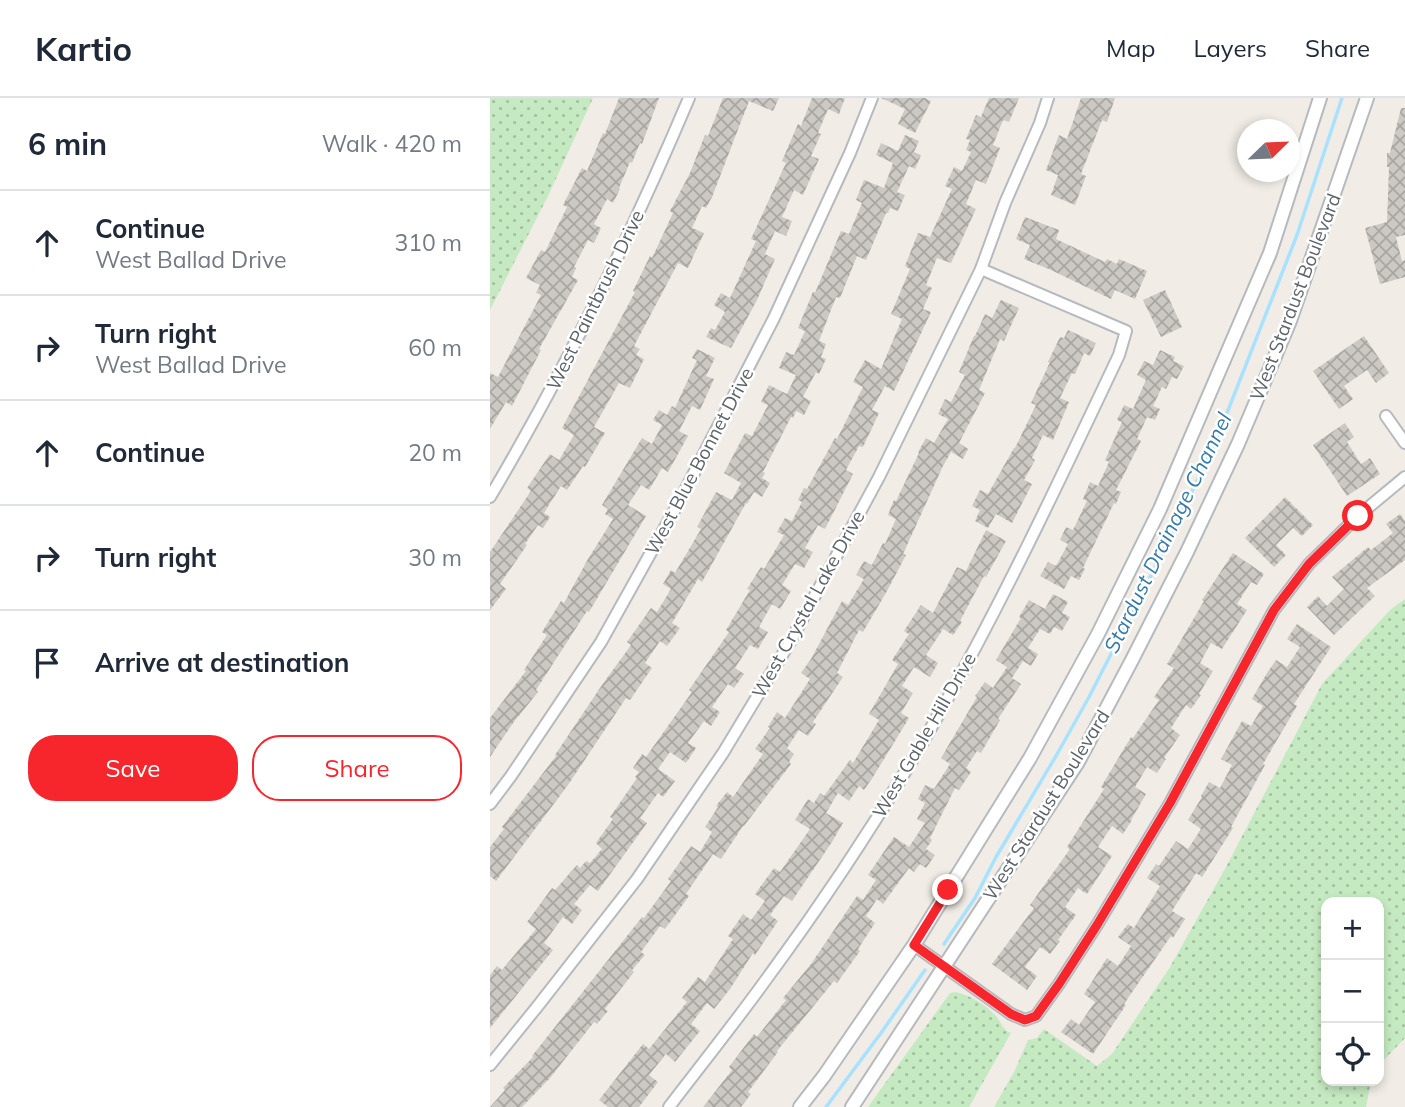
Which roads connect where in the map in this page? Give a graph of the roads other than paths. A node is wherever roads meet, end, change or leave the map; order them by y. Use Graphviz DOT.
graph roads {
  1 [pos="689,98"];
  2 [pos="872,98"];
  3 [pos="1048,98"];
  4 [pos="1320,98"];
  5 [pos="1367,98"];
  6 [pos="981,269"];
  7 [pos="1386,416"];
  8 [pos="1405,443"];
  9 [pos="1405,477"];
  10 [pos="490,497"];
  11 [pos="490,804"];
  12 [pos="914,945"];
  13 [pos="944,967"];
  14 [pos="490,1065"];
  15 [pos="669,1107"];
  16 [pos="800,1107"];
  17 [pos="852,1107"];
  1 -- 10 [label="street, West Paintbrush Drive"];
  2 -- 11 [label="street, West Blue Bonnet Drive"];
  3 -- 6 [label="street, West Crystal Lake Drive"];
  4 -- 12 [label="street, West Stardust Boulevard"];
  5 -- 13 [label="street, West Stardust Boulevard"];
  6 -- 14 [label="street, West Crystal Lake Drive"];
  6 -- 15 [label="street, West Gable Hill Drive"];
  7 -- 8 [label="street"];
  9 -- 13 [label="street"];
  12 -- 13 [label="street"];
  12 -- 16 [label="street, West Stardust Boulevard"];
  13 -- 17 [label="street, West Stardust Boulevard"];
}
